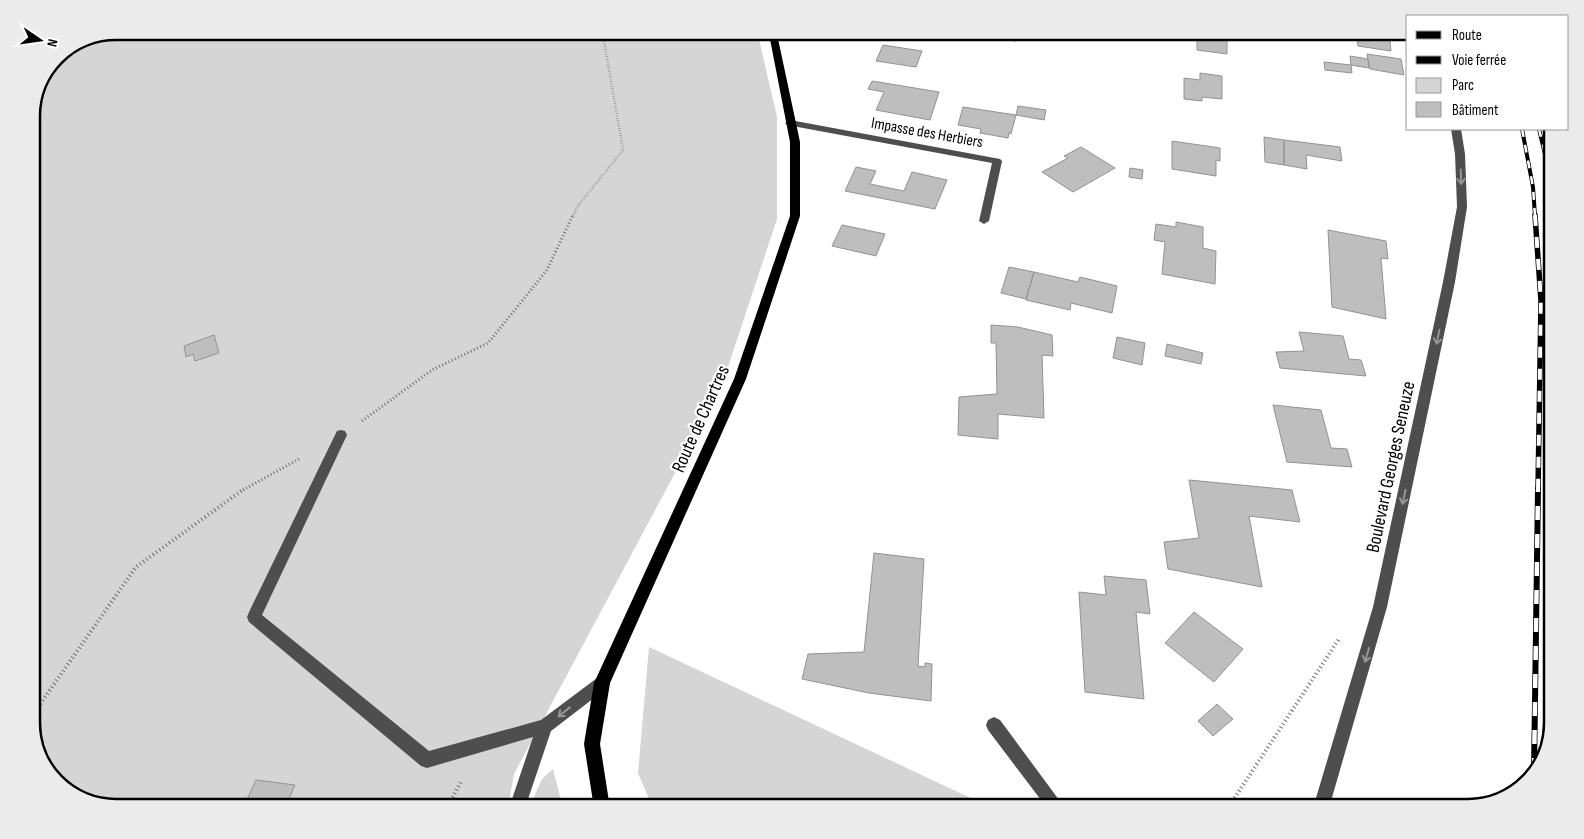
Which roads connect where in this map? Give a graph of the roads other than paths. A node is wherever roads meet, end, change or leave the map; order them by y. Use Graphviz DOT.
graph roads {
  1 [pos="774,40"];
  2 [pos="790,123"];
  3 [pos="1456,130"];
  4 [pos="984,221"];
  5 [pos="341,435"];
  6 [pos="602,683"];
  7 [pos="994,725"];
  8 [pos="546,726"];
  9 [pos="520,799"];
  10 [pos="601,799"];
  11 [pos="1050,799"];
  12 [pos="1324,799"];
  1 -- 2 [label="main road, Route de Chartres"];
  2 -- 4 [label="street, Impasse des Herbiers"];
  2 -- 6 [label="main road, Route de Chartres"];
  3 -- 12 [label="street, Boulevard Georges Seneuze, one-way"];
  5 -- 8 [label="street"];
  6 -- 8 [label="street, one-way"];
  6 -- 10 [label="main road, Route de Chartres"];
  7 -- 11 [label="street"];
  8 -- 9 [label="street"];
}
